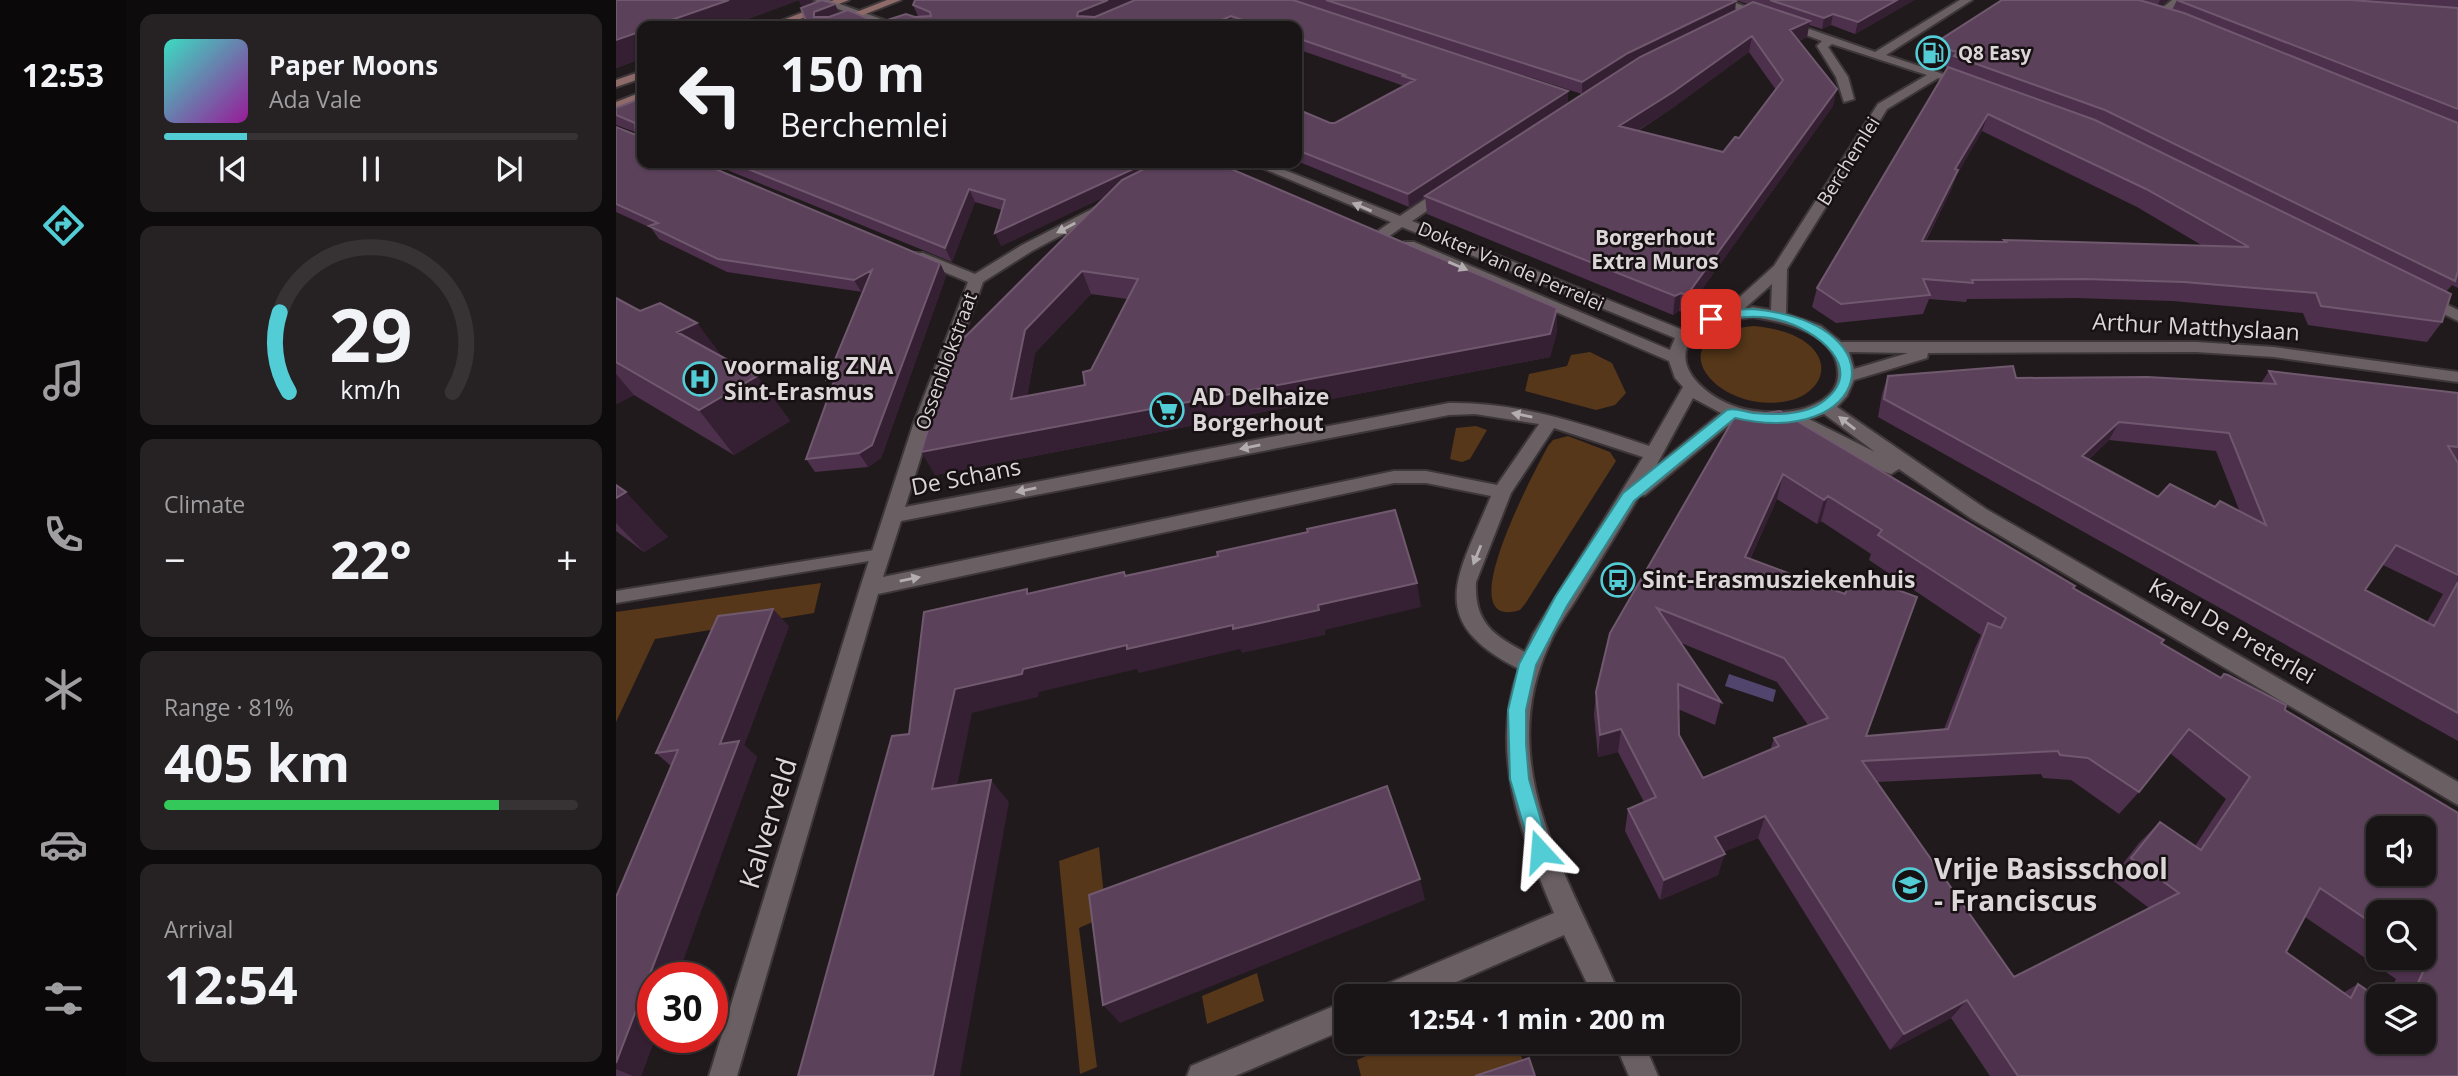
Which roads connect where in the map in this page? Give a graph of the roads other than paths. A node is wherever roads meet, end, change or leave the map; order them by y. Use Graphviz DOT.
graph roads {
  1 [pos="819,0"];
  2 [pos="844,0"];
  3 [pos="860,0"];
  4 [pos="1717,0"];
  5 [pos="1967,0"];
  6 [pos="2178,0"];
  7 [pos="832,4"];
  8 [pos="893,5"];
  9 [pos="879,6"];
  10 [pos="1750,6"];
  11 [pos="860,13"];
  12 [pos="2158,16"];
  13 [pos="1730,20"];
  14 [pos="786,21"];
  15 [pos="839,21"];
  16 [pos="882,21"];
  17 [pos="1831,40"];
  18 [pos="1878,55"];
  19 [pos="1937,74"];
  20 [pos="637,76"];
  21 [pos="616,84"];
  22 [pos="1983,89"];
  23 [pos="637,98"];
  24 [pos="1848,99"];
  25 [pos="618,106"];
  26 [pos="1268,168"];
  27 [pos="1459,183"];
  28 [pos="1124,198"];
  29 [pos="1400,223"];
  30 [pos="903,250"];
  31 [pos="1780,269"];
  32 [pos="976,280"];
  33 [pos="2410,292"];
  34 [pos="1729,314"];
  35 [pos="1778,315"];
  36 [pos="2458,316"];
  37 [pos="1684,336"];
  38 [pos="1836,347"];
  39 [pos="1938,349"];
  40 [pos="1676,358"];
  41 [pos="1847,377"];
  42 [pos="2455,378"];
  43 [pos="1690,389"];
  44 [pos="1826,407"];
  45 [pos="1732,413"];
  46 [pos="1793,418"];
  47 [pos="1550,421"];
  48 [pos="1653,454"];
  49 [pos="1502,492"];
  50 [pos="1629,497"];
  51 [pos="1979,514"];
  52 [pos="893,516"];
  53 [pos="881,554"];
  54 [pos="870,587"];
  55 [pos="616,597"];
  56 [pos="1528,664"];
  57 [pos="2458,794"];
  58 [pos="1571,919"];
  59 [pos="1420,984"];
  60 [pos="1601,984"];
  61 [pos="1334,1020"];
  62 [pos="1634,1054"];
  63 [pos="723,1076"];
  64 [pos="1201,1076"];
  65 [pos="1644,1076"];
  1 -- 7 [label="street"];
  2 -- 7 [label="main road"];
  3 -- 9 [label="street"];
  4 -- 10 [label="street"];
  5 -- 18 [label="street"];
  6 -- 12 [label="street"];
  7 -- 11 [label="street"];
  7 -- 14 [label="main road"];
  8 -- 9 [label="street"];
  9 -- 11 [label="main road"];
  10 -- 13 [label="street"];
  10 -- 17 [label="street"];
  11 -- 15 [label="main road"];
  11 -- 16 [label="street"];
  17 -- 18 [label="street"];
  17 -- 24 [label="street"];
  18 -- 19 [label="street"];
  19 -- 22 [label="street"];
  19 -- 31 [label="street, Berchemlei"];
  20 -- 21 [label="main road"];
  23 -- 25 [label="main road"];
  29 -- 26 [label="street, Dokter Van de Perrelei, one-way"];
  27 -- 29 [label="street"];
  28 -- 32 [label="street, Ossenblokstraat, one-way"];
  29 -- 37 [label="street, Dokter Van de Perrelei"];
  29 -- 40 [label="street, Dokter Van de Perrelei, one-way"];
  30 -- 32 [label="street"];
  31 -- 34 [label="street, Berchemlei"];
  31 -- 35 [label="street, Berchemlei"];
  32 -- 52 [label="street, Ossenblokstraat"];
  33 -- 36 [label="street"];
  34 -- 35 [label="street, Berchemlei"];
  34 -- 37 [label="street, Berchemlei"];
  35 -- 38 [label="street, Berchemlei"];
  37 -- 40 [label="street"];
  38 -- 39 [label="street, Arthur Matthyslaan"];
  38 -- 41 [label="street"];
  39 -- 41 [label="street, Arthur Matthyslaan"];
  39 -- 42 [label="street, Arthur Matthyslaan"];
  40 -- 43 [label="street"];
  41 -- 44 [label="street"];
  43 -- 45 [label="street"];
  43 -- 48 [label="street"];
  44 -- 46 [label="street"];
  51 -- 44 [label="street, Karel De Preterlei, one-way"];
  45 -- 46 [label="street"];
  45 -- 50 [label="street"];
  46 -- 51 [label="street, Karel De Preterlei"];
  47 -- 48 [label="street, De Schans"];
  47 -- 49 [label="street"];
  47 -- 52 [label="street, De Schans, one-way"];
  48 -- 50 [label="street"];
  54 -- 49 [label="street, one-way"];
  49 -- 56 [label="street, one-way"];
  50 -- 56 [label="street"];
  51 -- 57 [label="street, Karel De Preterlei"];
  52 -- 53 [label="street, De Schans"];
  53 -- 54 [label="street, De Schans"];
  53 -- 55 [label="lane"];
  54 -- 63 [label="street, Kalverveld"];
  56 -- 58 [label="street"];
  58 -- 59 [label="street"];
  58 -- 60 [label="street"];
  61 -- 64 [label="street"];
  62 -- 65 [label="street"];
}
